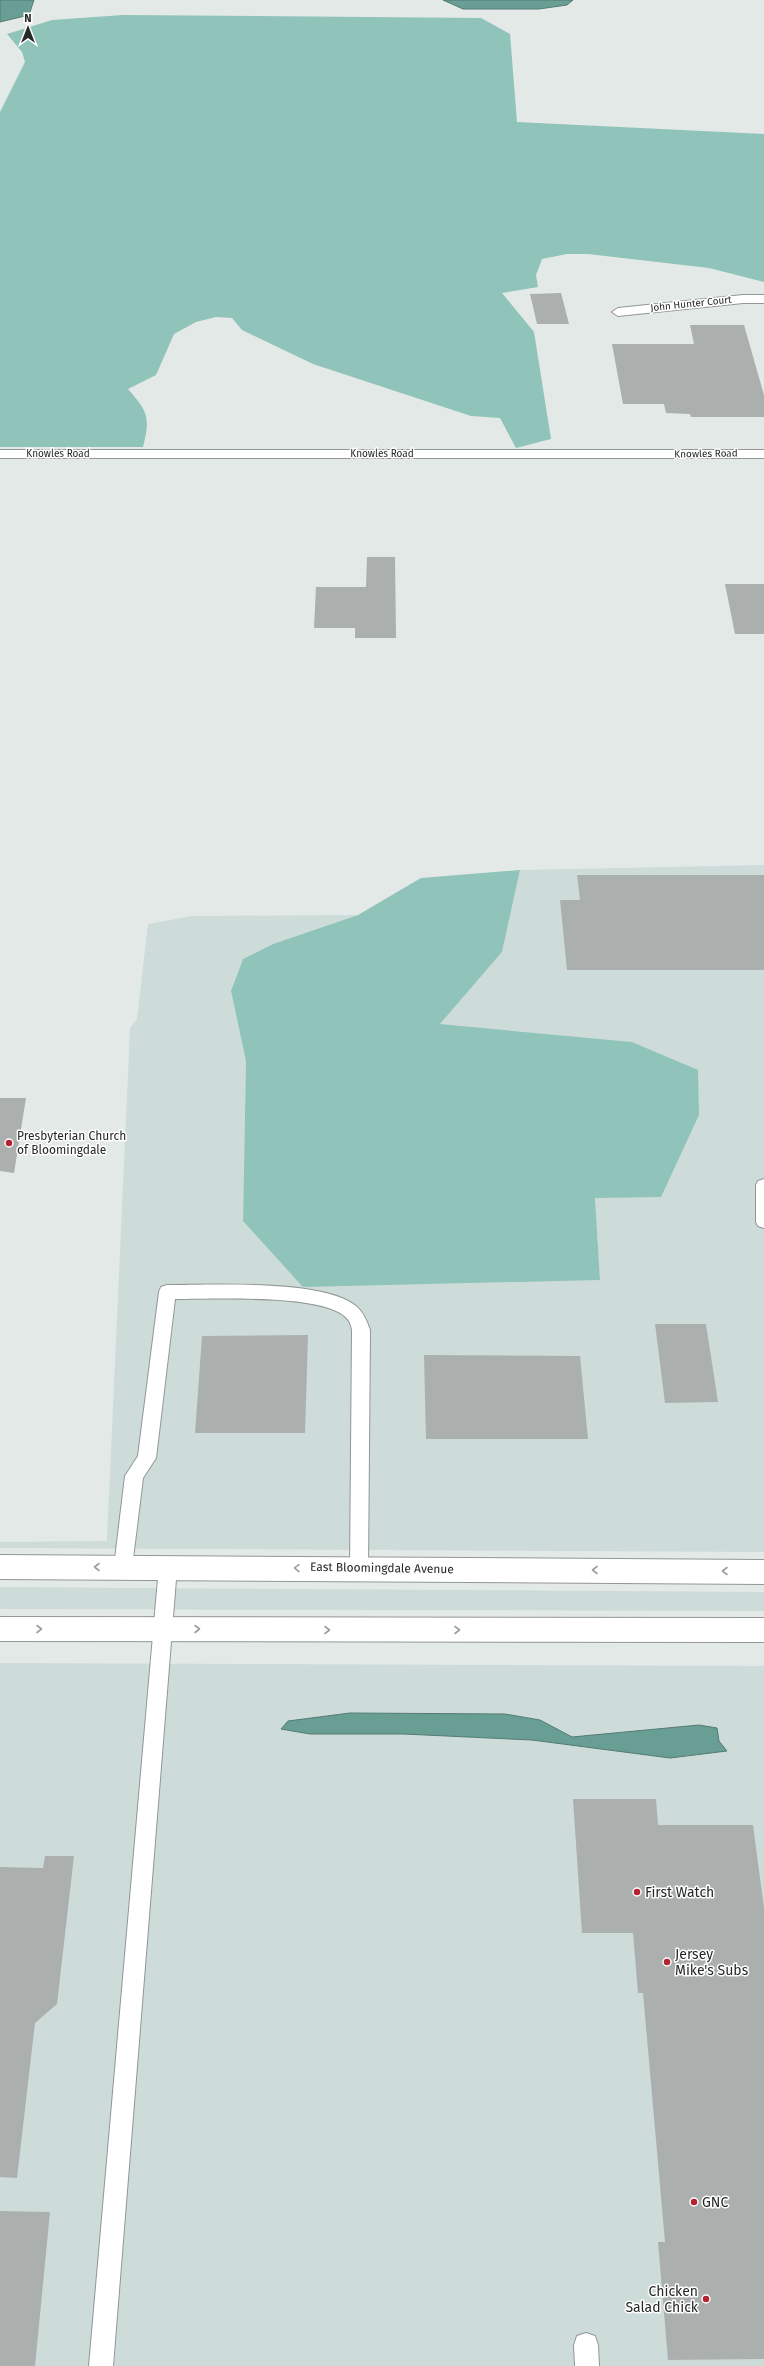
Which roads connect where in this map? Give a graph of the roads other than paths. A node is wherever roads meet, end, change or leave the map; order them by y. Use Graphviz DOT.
graph roads {
  1 [pos="764,299"];
  2 [pos="618,312"];
  3 [pos="0,454"];
  4 [pos="764,454"];
  5 [pos="764,1185"];
  6 [pos="764,1222"];
  7 [pos="0,1567"];
  8 [pos="123,1567"];
  9 [pos="168,1567"];
  10 [pos="359,1568"];
  11 [pos="764,1572"];
  12 [pos="0,1629"];
  13 [pos="163,1629"];
  14 [pos="764,1630"];
  15 [pos="101,2366"];
  1 -- 2 [label="street, John Hunter Court"];
  3 -- 4 [label="street, Knowles Road"];
  5 -- 6 [label="lane"];
  8 -- 7 [label="street, East Bloomingdale Avenue, one-way"];
  8 -- 9 [label="street, East Bloomingdale Avenue"];
  8 -- 10 [label="lane"];
  10 -- 9 [label="street, East Bloomingdale Avenue, one-way"];
  9 -- 13 [label="lane"];
  11 -- 10 [label="street, East Bloomingdale Avenue, one-way"];
  12 -- 13 [label="street, one-way"];
  13 -- 14 [label="street, one-way"];
  13 -- 15 [label="lane"];
}
